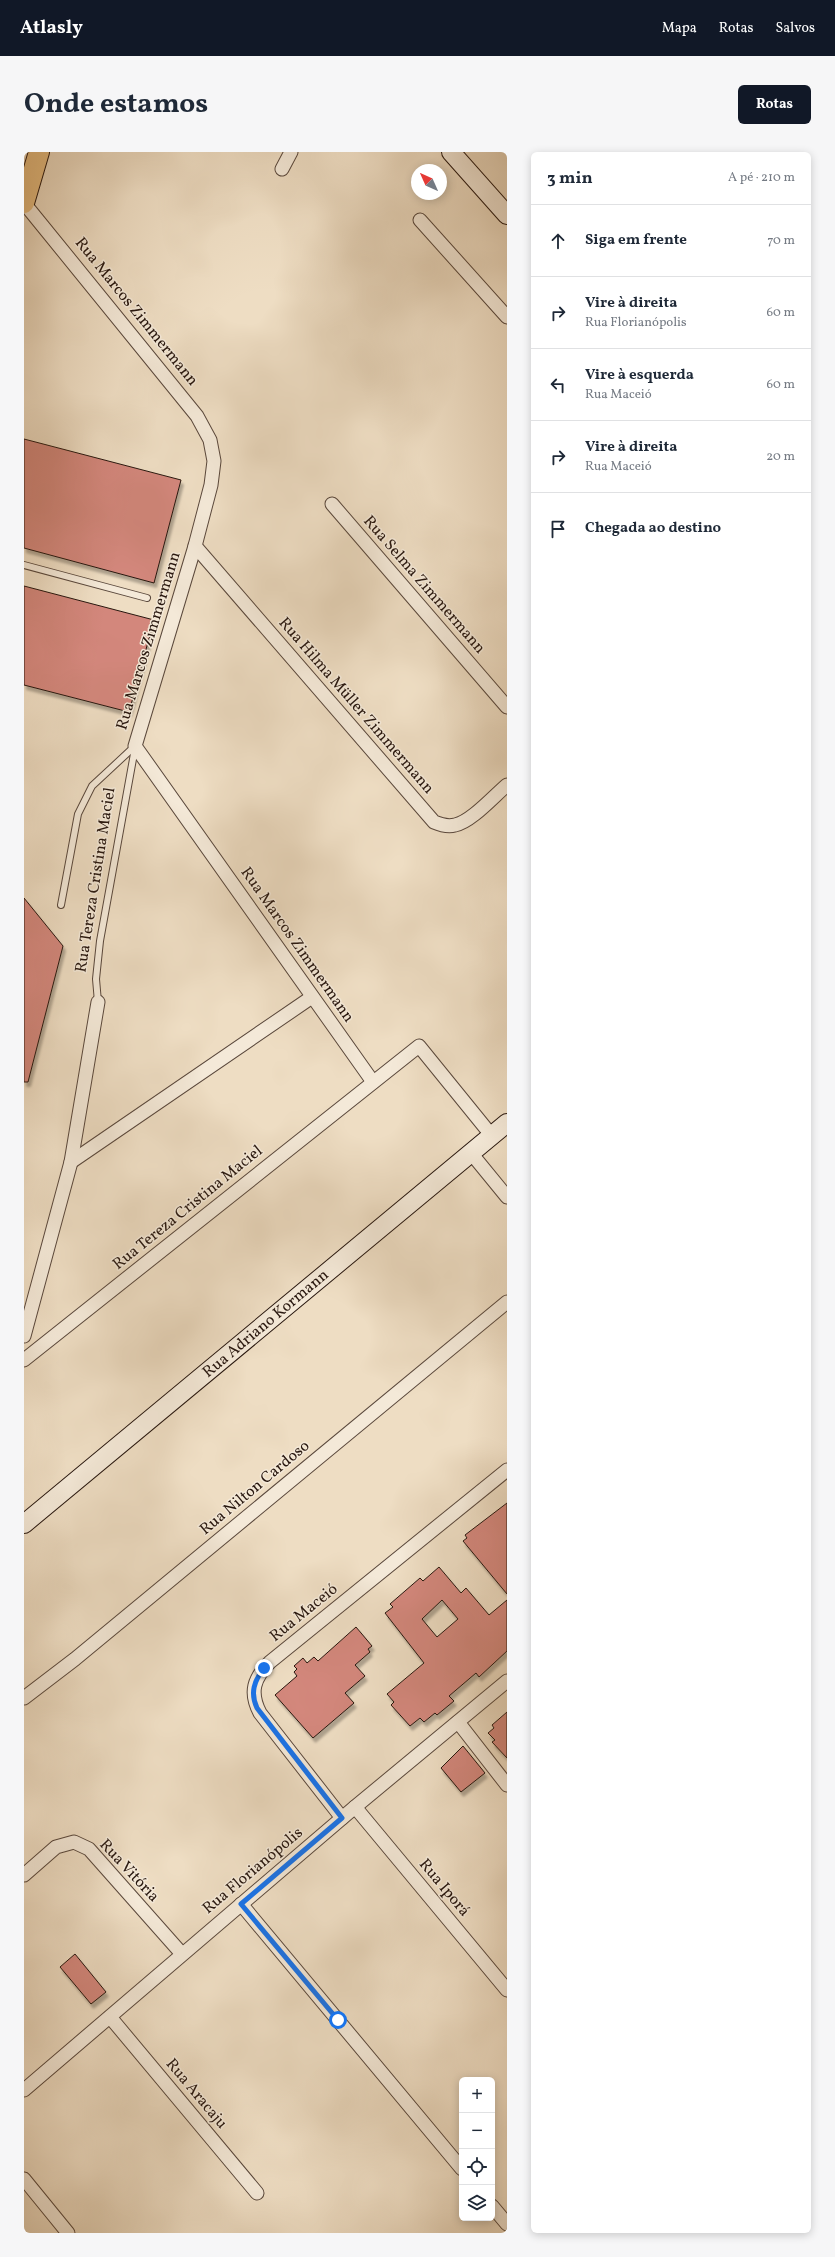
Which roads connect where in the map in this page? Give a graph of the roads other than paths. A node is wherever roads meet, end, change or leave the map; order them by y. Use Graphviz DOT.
graph roads {
  1 [pos="38,152"];
  2 [pos="291,152"];
  3 [pos="451,152"];
  4 [pos="282,169"];
  5 [pos="24,203"];
  6 [pos="507,215"];
  7 [pos="420,220"];
  8 [pos="507,318"];
  9 [pos="332,504"];
  10 [pos="195,546"];
  11 [pos="24,565"];
  12 [pos="147,598"];
  13 [pos="507,707"];
  14 [pos="135,746"];
  15 [pos="507,785"];
  16 [pos="62,905"];
  17 [pos="312,997"];
  18 [pos="98,1002"];
  19 [pos="373,1082"];
  20 [pos="507,1124"];
  21 [pos="492,1136"];
  22 [pos="471,1154"];
  23 [pos="71,1162"];
  24 [pos="507,1196"];
  25 [pos="507,1302"];
  26 [pos="24,1336"];
  27 [pos="24,1360"];
  28 [pos="507,1470"];
  29 [pos="24,1524"];
  30 [pos="507,1681"];
  31 [pos="24,1698"];
  32 [pos="458,1722"];
  33 [pos="507,1785"];
  34 [pos="355,1807"];
  35 [pos="342,1818"];
  36 [pos="24,1875"];
  37 [pos="241,1904"];
  38 [pos="182,1954"];
  39 [pos="507,1990"];
  40 [pos="110,2017"];
  41 [pos="24,2090"];
  42 [pos="459,2166"];
  43 [pos="24,2179"];
  44 [pos="257,2193"];
  45 [pos="495,2210"];
  46 [pos="507,2224"];
  47 [pos="68,2233"];
  1 -- 5 [label="main road"];
  2 -- 4 [label="street"];
  3 -- 6 [label="street"];
  5 -- 10 [label="street, Rua Marcos Zimmermann"];
  7 -- 8 [label="street"];
  9 -- 13 [label="street, Rua Selma Zimmermann"];
  10 -- 14 [label="street, Rua Marcos Zimmermann"];
  10 -- 15 [label="street, Rua Hilma Müller Zimmermann"];
  11 -- 12 [label="lane"];
  14 -- 16 [label="lane"];
  14 -- 17 [label="street, Rua Marcos Zimmermann"];
  14 -- 18 [label="lane, Rua Tereza Cristina Maciel"];
  17 -- 19 [label="street, Rua Marcos Zimmermann"];
  17 -- 23 [label="street"];
  18 -- 23 [label="street, Rua Tereza Cristina Maciel"];
  19 -- 21 [label="street, Rua Tereza Cristina Maciel"];
  19 -- 27 [label="street, Rua Tereza Cristina Maciel"];
  20 -- 21 [label="street, Rua Adriano Kormann"];
  21 -- 22 [label="street, Rua Adriano Kormann"];
  22 -- 24 [label="street"];
  22 -- 29 [label="street, Rua Adriano Kormann"];
  23 -- 26 [label="street, Rua Tereza Cristina Maciel"];
  25 -- 31 [label="street, Rua Nilton Cardoso"];
  28 -- 35 [label="street, Rua Maceió"];
  30 -- 32 [label="street, Rua Florianópolis"];
  32 -- 33 [label="street"];
  32 -- 34 [label="street, Rua Florianópolis"];
  34 -- 35 [label="street, Rua Florianópolis"];
  34 -- 39 [label="street, Rua Iporá"];
  35 -- 37 [label="street, Rua Florianópolis"];
  36 -- 38 [label="street, Rua Vitória"];
  37 -- 38 [label="street, Rua Florianópolis"];
  37 -- 42 [label="street"];
  38 -- 40 [label="street, Rua Florianópolis"];
  40 -- 41 [label="street, Rua Florianópolis"];
  40 -- 44 [label="street, Rua Aracaju"];
  43 -- 47 [label="street"];
  45 -- 46 [label="street"];
}
